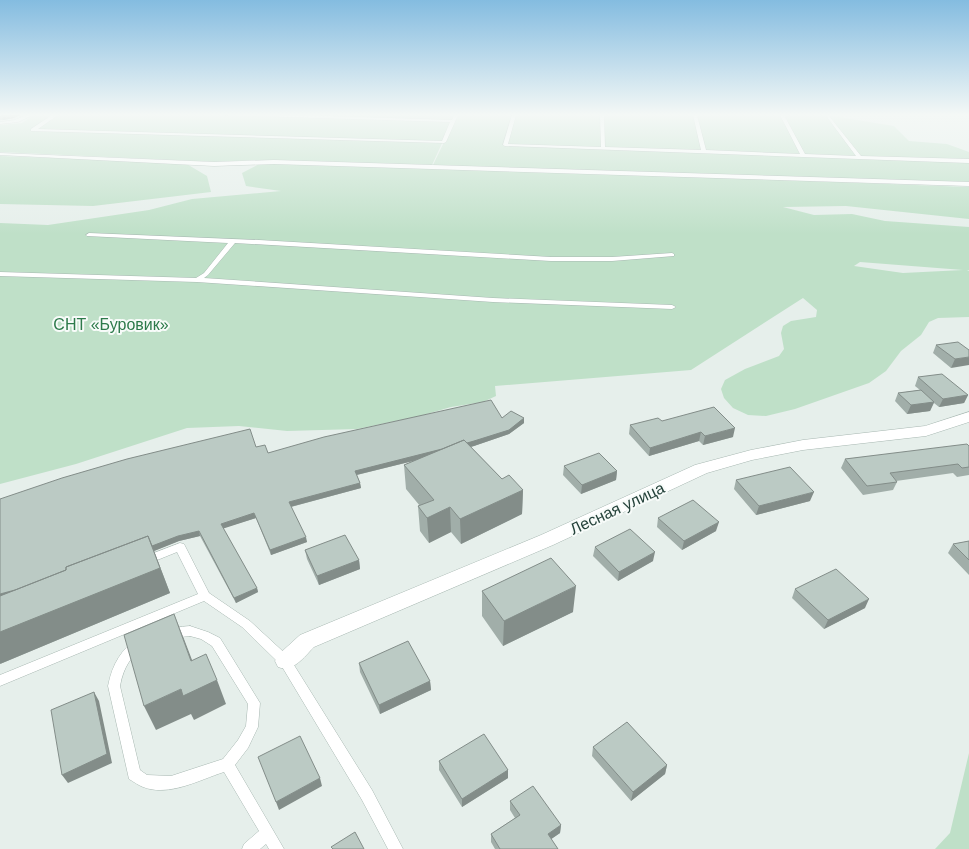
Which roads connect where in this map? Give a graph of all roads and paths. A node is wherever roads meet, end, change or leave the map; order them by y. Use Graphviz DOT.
graph roads {
  1 [pos="13,155"];
  2 [pos="820,155"];
  3 [pos="858,156"];
  4 [pos="969,161"];
  5 [pos="969,184"];
  6 [pos="89,235"];
  7 [pos="233,241"];
  8 [pos="672,256"];
  9 [pos="0,274"];
  10 [pos="197,280"];
  11 [pos="672,308"];
  12 [pos="969,417"];
  13 [pos="135,564"];
  14 [pos="205,596"];
  15 [pos="285,661"];
  16 [pos="0,681"];
  17 [pos="227,764"];
  18 [pos="268,833"];
  19 [pos="249,849"];
  20 [pos="277,849"];
  21 [pos="396,849"];
  1 -- 5 [label="lane"];
  2 -- 3 [label="lane"];
  3 -- 4 [label="lane"];
  6 -- 7 [label="lane"];
  7 -- 8 [label="lane"];
  7 -- 10 [label="lane"];
  9 -- 10 [label="lane"];
  10 -- 11 [label="lane"];
  12 -- 15 [label="street, Лесная улица"];
  13 -- 14 [label="lane"];
  14 -- 15 [label="lane"];
  14 -- 16 [label="lane"];
  15 -- 21 [label="lane"];
  17 -- 17 [label="lane"];
  17 -- 18 [label="lane"];
  18 -- 19 [label="lane"];
  18 -- 20 [label="lane"];
}
